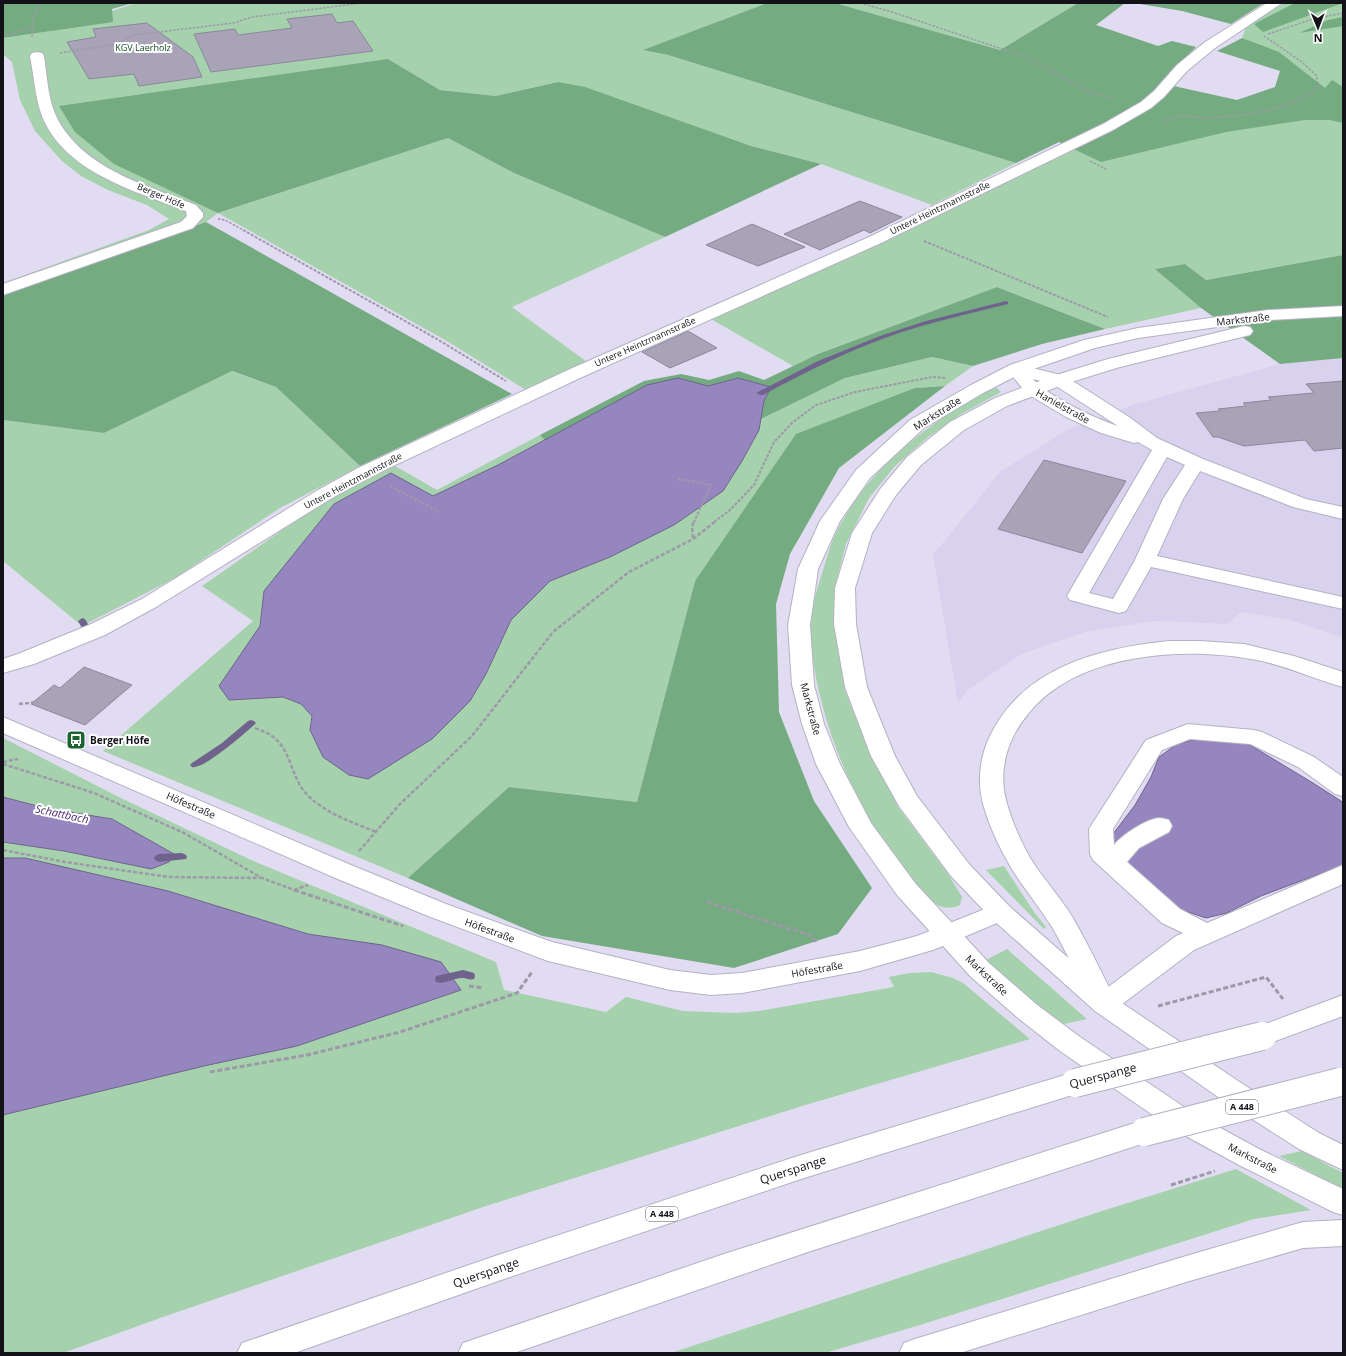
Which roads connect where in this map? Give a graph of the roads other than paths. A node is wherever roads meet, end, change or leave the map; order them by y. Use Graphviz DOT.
graph roads {
  1 [pos="1276,3"];
  2 [pos="37,56"];
  3 [pos="3,290"];
  4 [pos="1343,311"];
  5 [pos="1343,315"];
  6 [pos="1016,369"];
  7 [pos="1059,380"];
  8 [pos="1032,389"];
  9 [pos="1156,445"];
  10 [pos="1196,463"];
  11 [pos="1343,513"];
  12 [pos="1145,560"];
  13 [pos="1343,603"];
  14 [pos="3,666"];
  15 [pos="1343,680"];
  16 [pos="3,724"];
  17 [pos="1343,788"];
  18 [pos="1160,826"];
  19 [pos="1112,862"];
  20 [pos="1343,874"];
  21 [pos="1000,912"];
  22 [pos="947,934"];
  23 [pos="1207,934"];
  24 [pos="1104,1004"];
  25 [pos="1343,1005"];
  26 [pos="1343,1017"];
  27 [pos="1262,1036"];
  28 [pos="1342,1082"];
  29 [pos="1343,1158"];
  30 [pos="1343,1203"];
  31 [pos="1343,1233"];
  32 [pos="253,1353"];
  33 [pos="474,1353"];
  34 [pos="915,1353"];
  1 -- 14 [label="main road, Untere Heintzmannstraße"];
  2 -- 3 [label="main road, Berger Höfe"];
  4 -- 6 [label="main road, Markstraße"];
  5 -- 7 [label="main road, Markstraße"];
  6 -- 7 [label="main road, Hanielstraße"];
  6 -- 8 [label="main road, Hanielstraße"];
  6 -- 22 [label="main road, Markstraße"];
  7 -- 8 [label="main road, Markstraße"];
  7 -- 9 [label="main road, Hanielstraße"];
  8 -- 9 [label="main road, Hanielstraße"];
  8 -- 21 [label="main road, Markstraße"];
  9 -- 10 [label="main road, Hanielstraße"];
  9 -- 12 [label="main road"];
  10 -- 11 [label="main road, Hanielstraße"];
  10 -- 12 [label="main road"];
  12 -- 13 [label="main road"];
  15 -- 24 [label="main road"];
  16 -- 22 [label="main road, Höfestraße"];
  17 -- 19 [label="main road"];
  18 -- 19 [label="main road"];
  19 -- 23 [label="main road"];
  20 -- 23 [label="main road"];
  21 -- 22 [label="main road, Höfestraße"];
  21 -- 24 [label="main road, Markstraße"];
  22 -- 30 [label="main road, Markstraße"];
  23 -- 24 [label="main road"];
  24 -- 29 [label="main road, Markstraße"];
  25 -- 27 [label="main road"];
  26 -- 27 [label="main road, Querspange / A 448"];
  27 -- 32 [label="main road, Querspange / A 448, bridge"];
  28 -- 33 [label="main road, A 448, bridge"];
  31 -- 34 [label="main road"];
}
